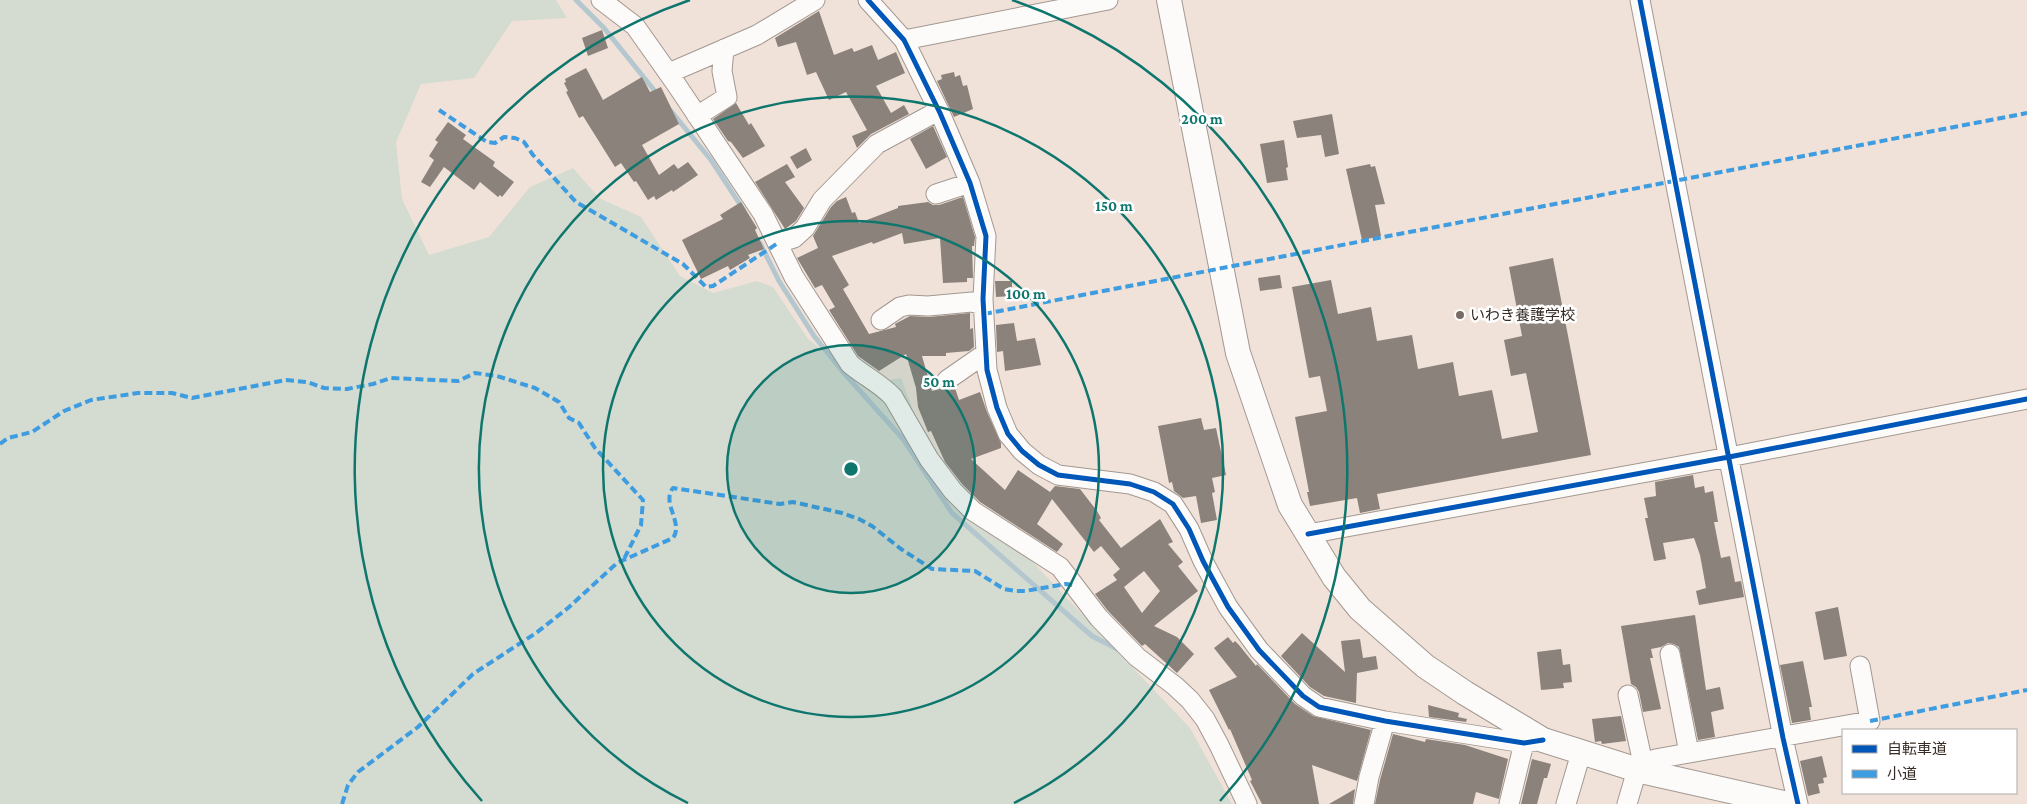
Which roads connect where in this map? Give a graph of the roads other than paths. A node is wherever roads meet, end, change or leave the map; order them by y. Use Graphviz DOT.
graph roads {
  1 [pos="601,0"];
  2 [pos="815,0"];
  3 [pos="868,0"];
  4 [pos="1108,0"];
  5 [pos="1169,0"];
  6 [pos="1640,0"];
  7 [pos="904,40"];
  8 [pos="724,50"];
  9 [pos="669,73"];
  10 [pos="938,111"];
  11 [pos="697,116"];
  12 [pos="970,182"];
  13 [pos="936,194"];
  14 [pos="778,243"];
  15 [pos="983,305"];
  16 [pos="881,320"];
  17 [pos="986,353"];
  18 [pos="947,380"];
  19 [pos="2027,399"];
  20 [pos="1729,457"];
  21 [pos="1308,534"];
  22 [pos="1670,654"];
  23 [pos="1860,666"];
  24 [pos="1628,695"];
  25 [pos="1385,721"];
  26 [pos="1784,738"];
  27 [pos="1534,741"];
  28 [pos="1581,753"];
  29 [pos="1689,753"];
  30 [pos="1641,770"];
  31 [pos="1247,804"];
  32 [pos="1364,804"];
  33 [pos="1509,804"];
  34 [pos="1566,804"];
  35 [pos="1627,804"];
  36 [pos="1788,804"];
  37 [pos="1798,804"];
  1 -- 9 [label="street"];
  2 -- 8 [label="street"];
  3 -- 7 [label="street"];
  4 -- 7 [label="street"];
  5 -- 21 [label="street"];
  6 -- 20 [label="street"];
  7 -- 10 [label="street"];
  8 -- 9 [label="street"];
  8 -- 11 [label="street"];
  9 -- 11 [label="street"];
  10 -- 12 [label="street"];
  10 -- 14 [label="street"];
  11 -- 14 [label="street"];
  12 -- 13 [label="street"];
  12 -- 15 [label="street"];
  14 -- 31 [label="street"];
  15 -- 16 [label="street"];
  15 -- 17 [label="street"];
  17 -- 18 [label="street"];
  17 -- 25 [label="street"];
  19 -- 20 [label="street"];
  20 -- 21 [label="street"];
  20 -- 26 [label="street"];
  21 -- 27 [label="street"];
  22 -- 29 [label="street"];
  23 -- 26 [label="street"];
  24 -- 30 [label="street"];
  25 -- 27 [label="street"];
  25 -- 32 [label="street"];
  26 -- 29 [label="street"];
  26 -- 37 [label="street"];
  27 -- 28 [label="street"];
  27 -- 33 [label="street"];
  28 -- 30 [label="street"];
  28 -- 34 [label="street"];
  29 -- 30 [label="street"];
  30 -- 35 [label="street"];
  30 -- 36 [label="street"];
}
